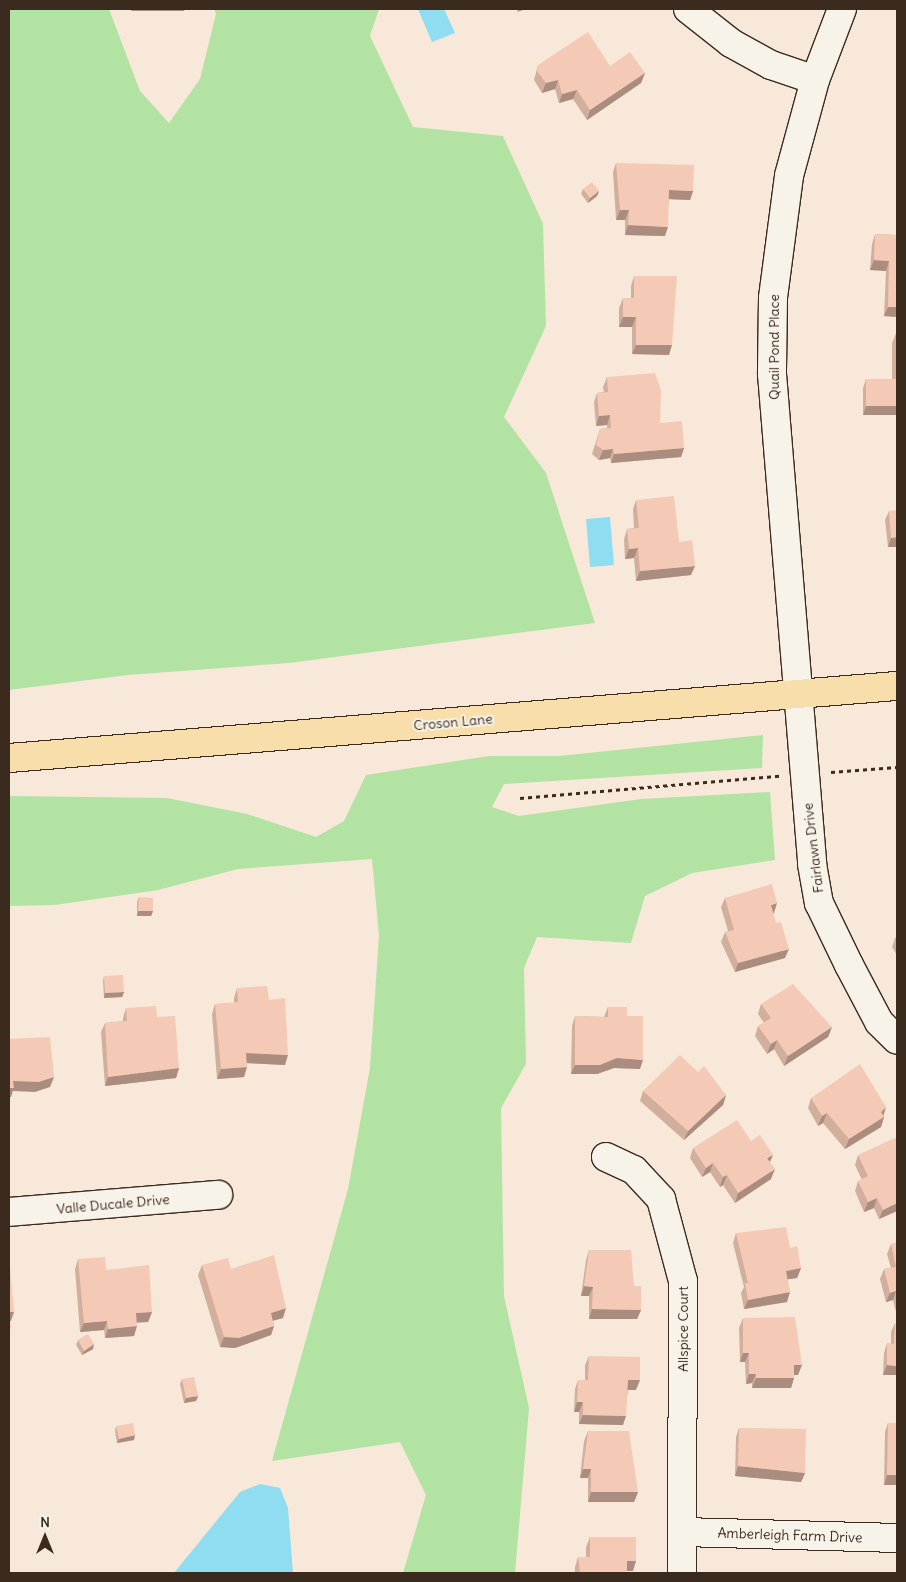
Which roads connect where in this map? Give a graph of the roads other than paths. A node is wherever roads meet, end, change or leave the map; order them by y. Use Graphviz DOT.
graph roads {
  1 [pos="688,9"];
  2 [pos="842,9"];
  3 [pos="815,80"];
  4 [pos="897,686"];
  5 [pos="798,694"];
  6 [pos="9,758"];
  7 [pos="897,1040"];
  8 [pos="606,1157"];
  9 [pos="218,1195"];
  10 [pos="9,1212"];
  11 [pos="683,1532"];
  12 [pos="897,1538"];
  13 [pos="682,1573"];
  1 -- 3 [label="street"];
  2 -- 3 [label="street, Quail Pond Place"];
  3 -- 5 [label="street, Quail Pond Place"];
  4 -- 5 [label="main road, Croson Lane"];
  5 -- 6 [label="main road, Croson Lane"];
  5 -- 7 [label="street, Fairlawn Drive"];
  8 -- 11 [label="street, Allspice Court"];
  9 -- 10 [label="street, Valle Ducale Drive"];
  11 -- 12 [label="street, Amberleigh Farm Drive"];
  11 -- 13 [label="street, Allspice Court"];
}
